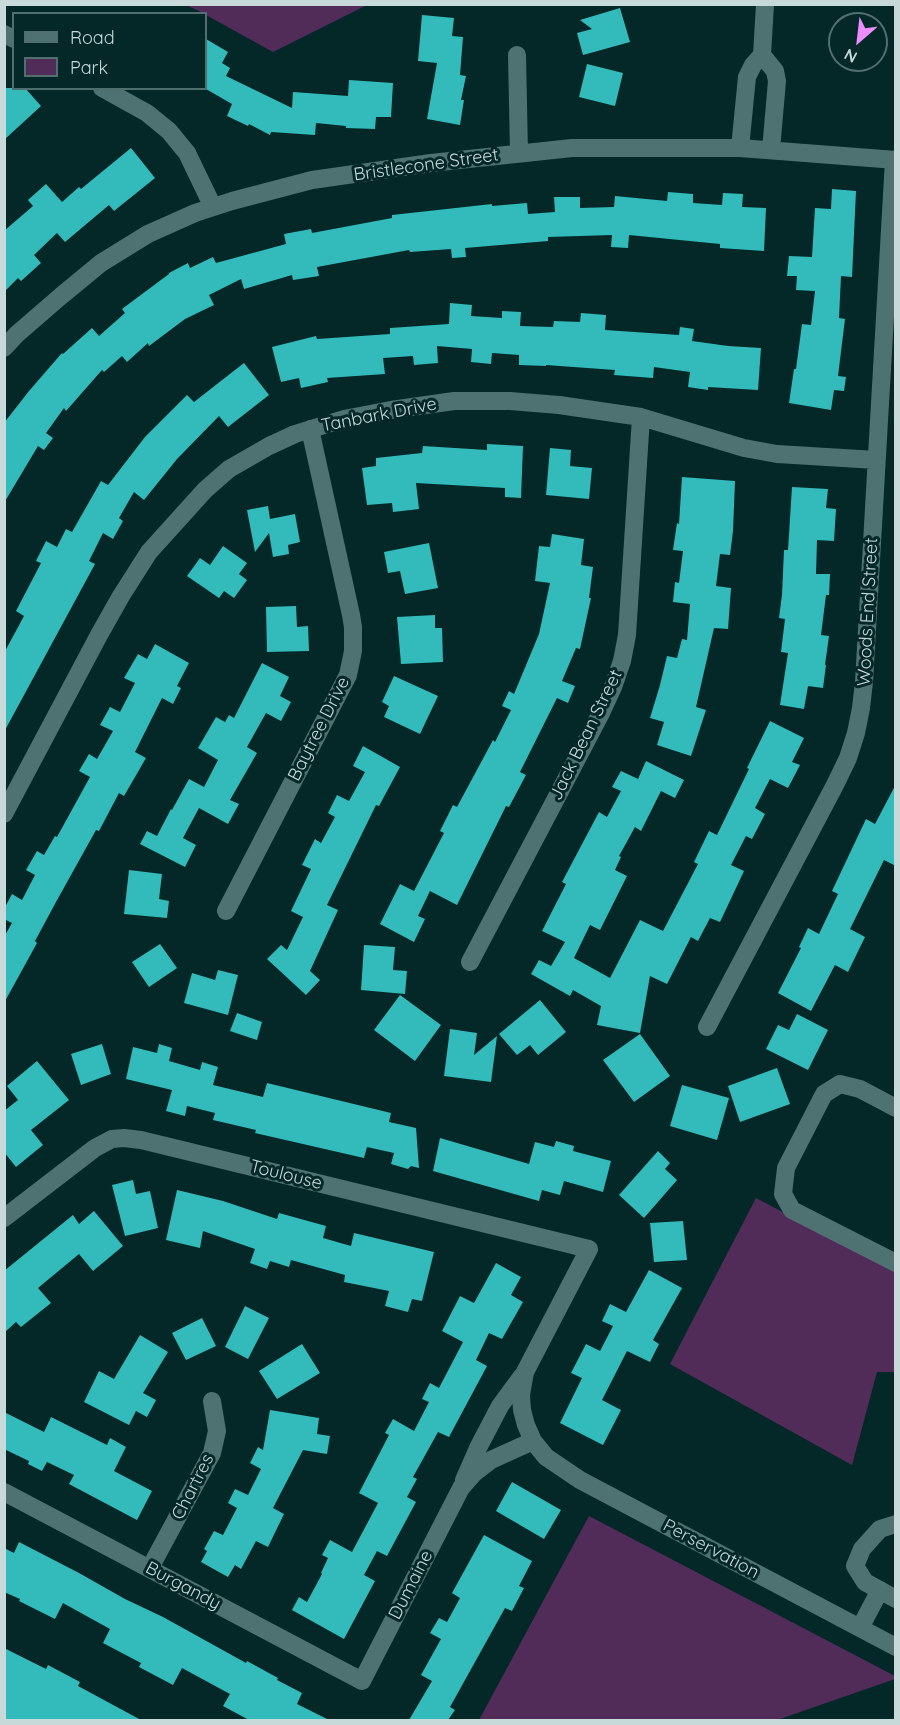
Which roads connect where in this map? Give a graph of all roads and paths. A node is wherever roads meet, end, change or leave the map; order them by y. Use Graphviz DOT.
graph roads {
  1 [pos="765,4"];
  2 [pos="518,55"];
  3 [pos="762,55"];
  4 [pos="106,90"];
  5 [pos="746,93"];
  6 [pos="775,96"];
  7 [pos="740,148"];
  8 [pos="771,150"];
  9 [pos="519,153"];
  10 [pos="895,160"];
  11 [pos="213,207"];
  12 [pos="4,348"];
  13 [pos="641,417"];
  14 [pos="310,429"];
  15 [pos="876,460"];
  16 [pos="4,814"];
  17 [pos="226,911"];
  18 [pos="470,962"];
  19 [pos="707,1027"];
  20 [pos="896,1108"];
  21 [pos="4,1218"];
  22 [pos="589,1249"];
  23 [pos="896,1263"];
  24 [pos="525,1372"];
  25 [pos="212,1401"];
  26 [pos="533,1441"];
  27 [pos="461,1488"];
  28 [pos="4,1492"];
  29 [pos="896,1524"];
  30 [pos="150,1568"];
  31 [pos="888,1594"];
  32 [pos="860,1628"];
  33 [pos="896,1647"];
  34 [pos="362,1681"];
  1 -- 3 [label="street"];
  2 -- 9 [label="street"];
  3 -- 5 [label="street"];
  3 -- 6 [label="street"];
  4 -- 11 [label="street"];
  5 -- 6 [label="street"];
  5 -- 7 [label="street"];
  6 -- 8 [label="street"];
  7 -- 8 [label="street, Bristlecone Street"];
  7 -- 9 [label="street, Bristlecone Street"];
  8 -- 10 [label="street, Bristlecone Street"];
  9 -- 11 [label="street, Bristlecone Street"];
  10 -- 15 [label="street, Woods End Street"];
  11 -- 12 [label="street, Bristlecone Street"];
  13 -- 14 [label="street, Tanbark Drive"];
  13 -- 15 [label="street, Tanbark Drive"];
  13 -- 18 [label="street, Jack Bean Street"];
  14 -- 16 [label="street, Tanbark Drive"];
  14 -- 17 [label="street, Baytree Drive"];
  15 -- 19 [label="street, Woods End Street"];
  20 -- 23 [label="street"];
  21 -- 22 [label="street, Toulouse"];
  22 -- 24 [label="street, Dumaine"];
  24 -- 26 [label="street, Dumaine"];
  24 -- 27 [label="street, Dumaine"];
  25 -- 30 [label="street, Chartres"];
  26 -- 27 [label="street, Dumaine"];
  26 -- 32 [label="street, Perservation"];
  27 -- 34 [label="street, Dumaine"];
  28 -- 30 [label="street, Burgandy"];
  29 -- 31 [label="street"];
  30 -- 34 [label="street, Burgandy"];
  31 -- 32 [label="street"];
  32 -- 33 [label="street, Perservation"];
}
